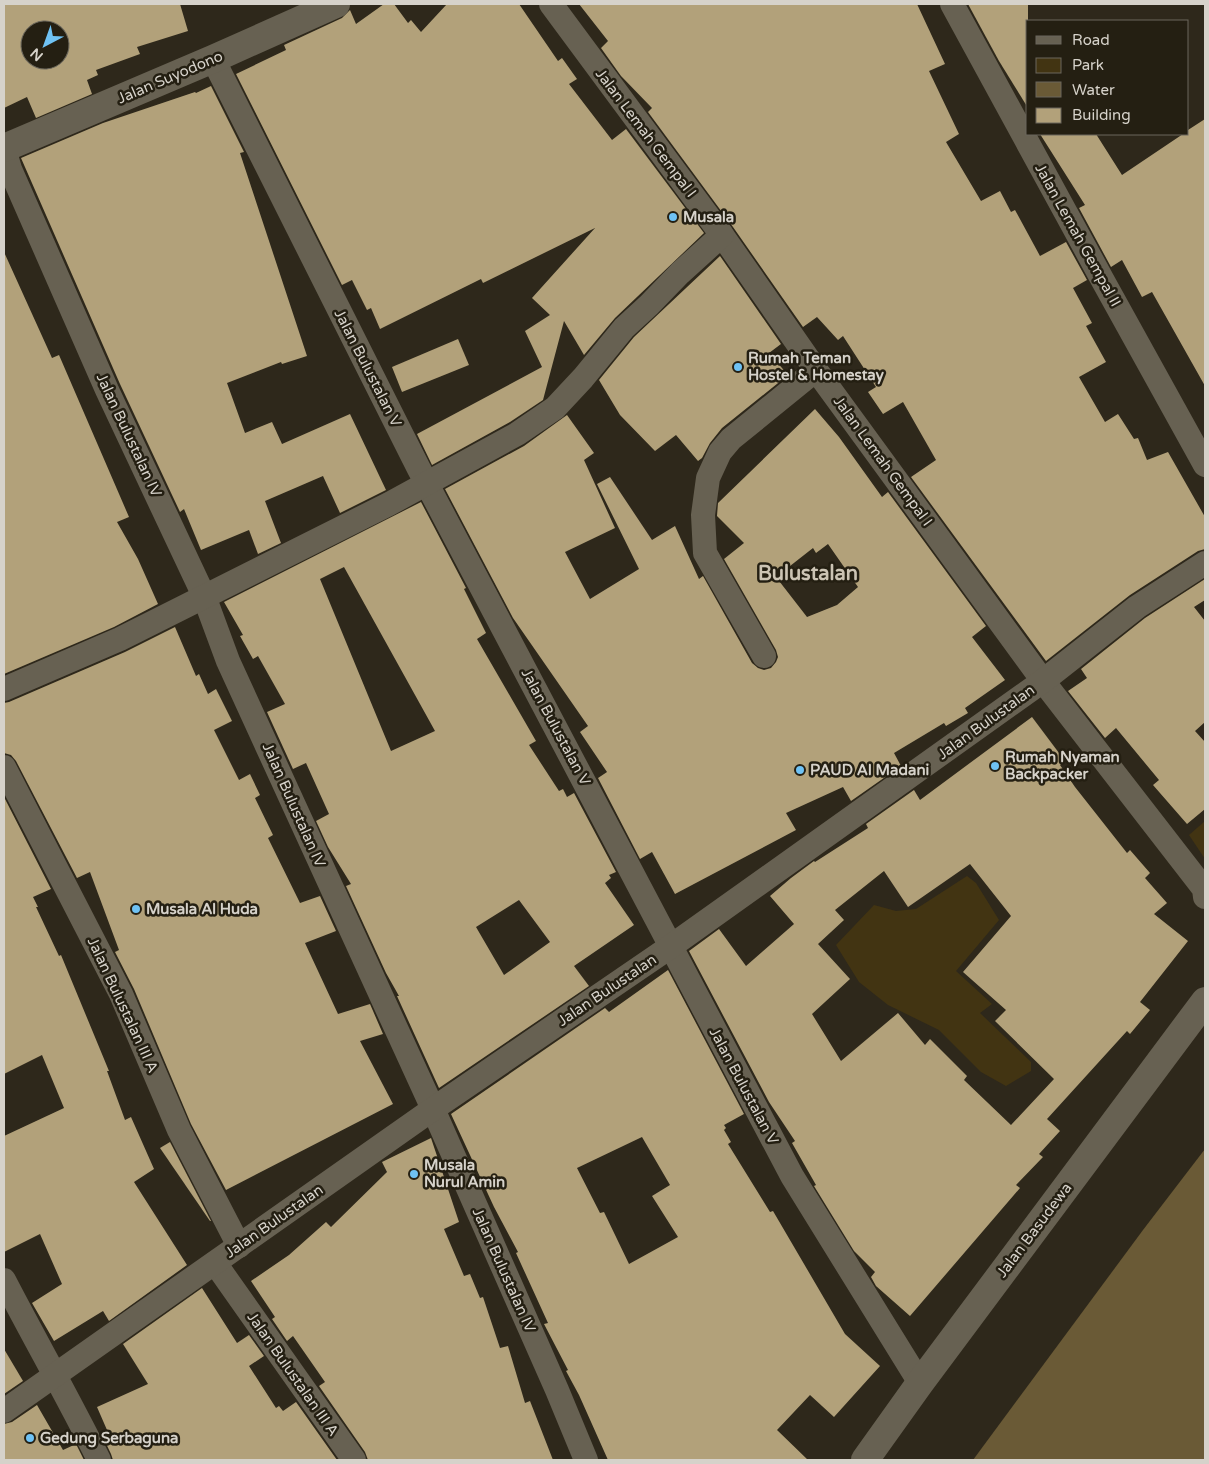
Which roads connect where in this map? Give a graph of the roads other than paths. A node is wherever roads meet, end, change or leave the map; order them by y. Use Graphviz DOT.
graph roads {
  1 [pos="336,4"];
  2 [pos="551,4"];
  3 [pos="952,4"];
  4 [pos="213,59"];
  5 [pos="4,148"];
  6 [pos="722,235"];
  7 [pos="816,370"];
  8 [pos="1205,464"];
  9 [pos="428,483"];
  10 [pos="1205,563"];
  11 [pos="204,596"];
  12 [pos="764,656"];
  13 [pos="1043,681"];
  14 [pos="4,689"];
  15 [pos="4,767"];
  16 [pos="1205,892"];
  17 [pos="670,947"];
  18 [pos="1205,1001"];
  19 [pos="433,1109"];
  20 [pos="239,1246"];
  21 [pos="215,1263"];
  22 [pos="4,1280"];
  23 [pos="55,1376"];
  24 [pos="920,1383"];
  25 [pos="4,1411"];
  26 [pos="99,1460"];
  27 [pos="354,1460"];
  28 [pos="586,1460"];
  29 [pos="864,1460"];
  1 -- 4 [label="street, Jalan Suyodono"];
  2 -- 6 [label="street, Jalan Lemah Gempal I"];
  3 -- 8 [label="street, Jalan Lemah Gempal II"];
  4 -- 5 [label="street, Jalan Suyodono"];
  4 -- 9 [label="street, Jalan Bulustalan V"];
  5 -- 11 [label="street, Jalan Bulustalan IV"];
  6 -- 7 [label="street, Jalan Lemah Gempal I"];
  6 -- 9 [label="street"];
  7 -- 12 [label="street"];
  7 -- 13 [label="street, Jalan Lemah Gempal I"];
  9 -- 11 [label="street"];
  9 -- 17 [label="street, Jalan Bulustalan V"];
  10 -- 13 [label="street, Jalan Bulustalan"];
  11 -- 14 [label="street"];
  11 -- 19 [label="street, Jalan Bulustalan IV"];
  13 -- 16 [label="street, Jalan Lemah Gempal I"];
  13 -- 17 [label="street, Jalan Bulustalan"];
  15 -- 20 [label="street, Jalan Bulustalan III A"];
  17 -- 19 [label="street, Jalan Bulustalan"];
  17 -- 24 [label="street, Jalan Bulustalan V"];
  18 -- 24 [label="street, Jalan Basudewa"];
  19 -- 20 [label="street, Jalan Bulustalan"];
  19 -- 28 [label="street, Jalan Bulustalan IV"];
  20 -- 21 [label="street, Jalan Bulustalan"];
  21 -- 23 [label="street, Jalan Bulustalan"];
  21 -- 27 [label="street, Jalan Bulustalan III A"];
  22 -- 23 [label="street"];
  23 -- 25 [label="street, Jalan Bulustalan"];
  23 -- 26 [label="street"];
  24 -- 29 [label="street, Jalan Basudewa"];
}
